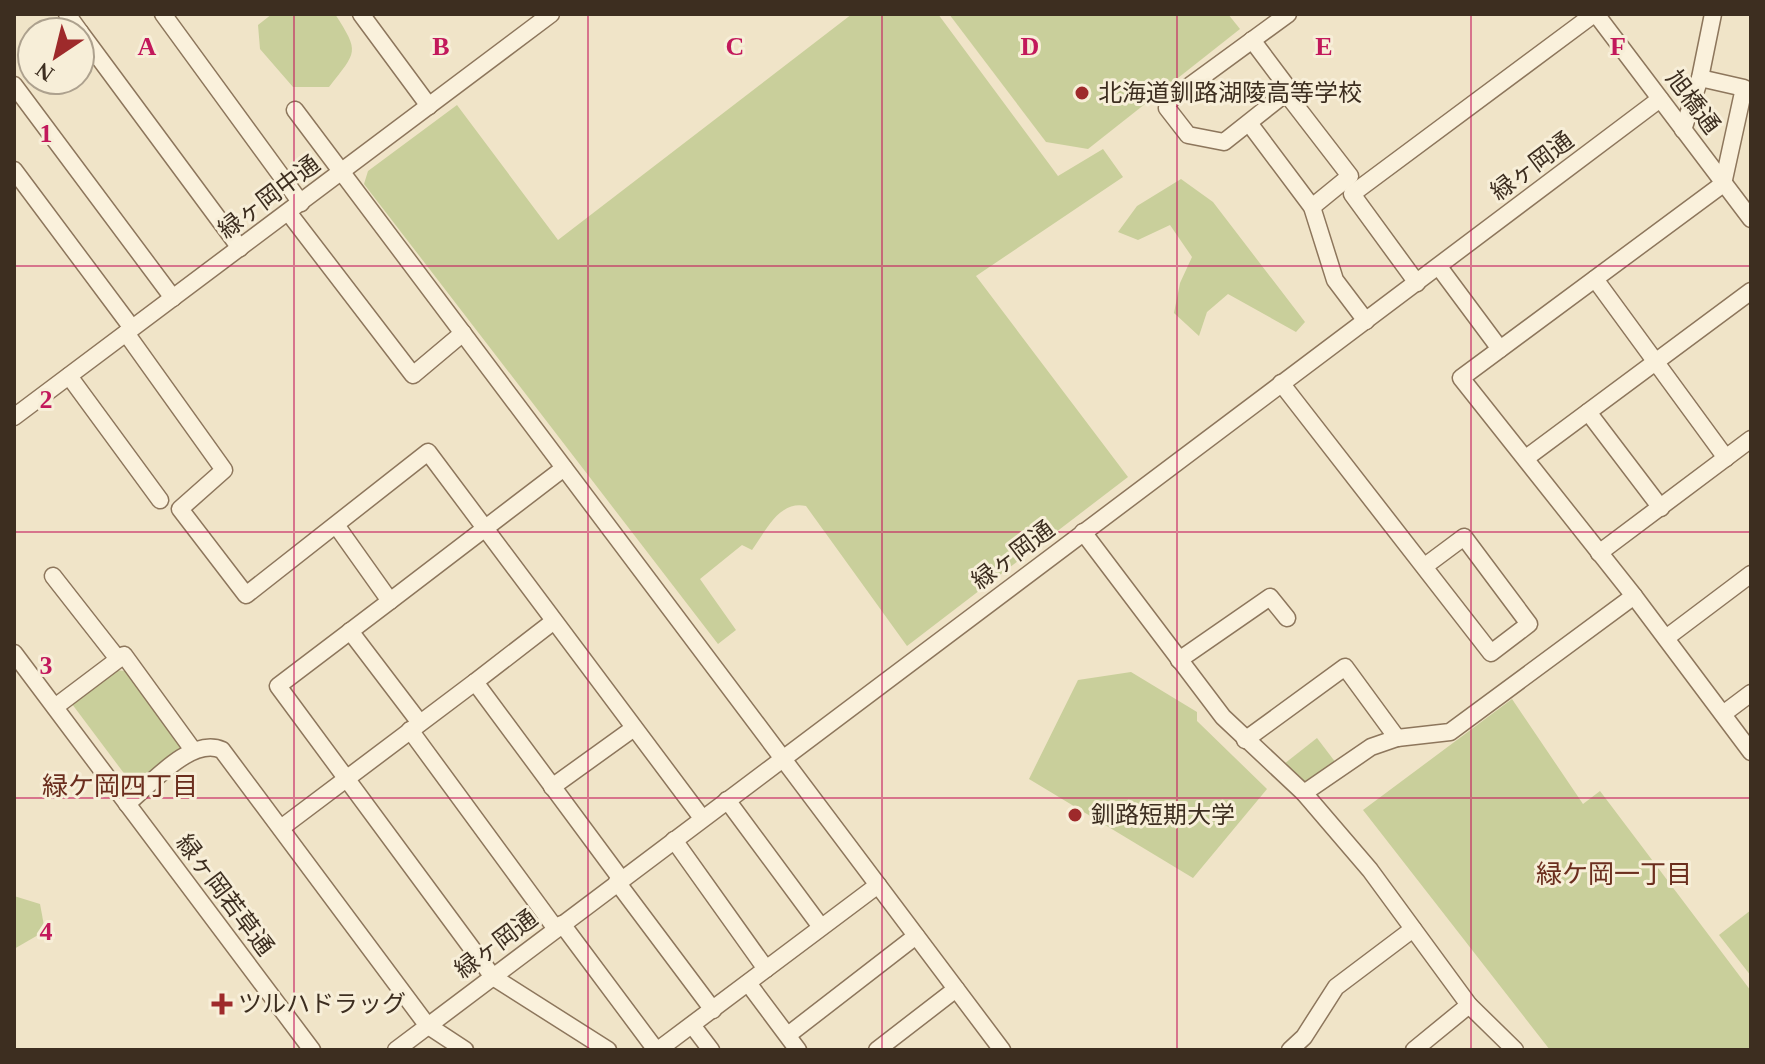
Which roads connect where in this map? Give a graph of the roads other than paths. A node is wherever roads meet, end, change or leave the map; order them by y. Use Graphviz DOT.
graph roads {
  1 [pos="163,14"];
  2 [pos="361,14"];
  3 [pos="551,14"];
  4 [pos="1288,14"];
  5 [pos="1595,14"];
  6 [pos="1713,14"];
  7 [pos="1252,40"];
  8 [pos="96,54"];
  9 [pos="1700,78"];
  10 [pos="14,85"];
  11 [pos="1286,93"];
  12 [pos="1660,99"];
  13 [pos="429,106"];
  14 [pos="295,110"];
  15 [pos="1249,123"];
  16 [pos="1683,130"];
  17 [pos="14,170"];
  18 [pos="342,172"];
  19 [pos="1723,184"];
  20 [pos="1312,207"];
  21 [pos="294,208"];
  22 [pos="1751,219"];
  23 [pos="240,248"];
  24 [pos="1439,267"];
  25 [pos="1595,279"];
  26 [pos="1417,283"];
  27 [pos="1751,291"];
  28 [pos="173,298"];
  29 [pos="1366,321"];
  30 [pos="129,330"];
  31 [pos="463,333"];
  32 [pos="1500,349"];
  33 [pos="1654,362"];
  34 [pos="69,376"];
  35 [pos="1281,383"];
  36 [pos="1588,412"];
  37 [pos="14,417"];
  38 [pos="1751,439"];
  39 [pos="1526,458"];
  40 [pos="1726,458"];
  41 [pos="564,468"];
  42 [pos="160,500"];
  43 [pos="1661,508"];
  44 [pos="336,525"];
  45 [pos="485,528"];
  46 [pos="1083,532"];
  47 [pos="1599,553"];
  48 [pos="1425,566"];
  49 [pos="1751,574"];
  50 [pos="53,576"];
  51 [pos="1634,596"];
  52 [pos="390,601"];
  53 [pos="1287,618"];
  54 [pos="554,621"];
  55 [pos="350,631"];
  56 [pos="1666,638"];
  57 [pos="14,653"];
  58 [pos="118,659"];
  59 [pos="1179,660"];
  60 [pos="475,682"];
  61 [pos="1751,693"];
  62 [pos="55,707"];
  63 [pos="1723,714"];
  64 [pos="415,727"];
  65 [pos="634,728"];
  66 [pos="1397,738"];
  67 [pos="1245,740"];
  68 [pos="193,750"];
  69 [pos="1751,752"];
  70 [pos="782,758"];
  71 [pos="345,778"];
  72 [pos="552,787"];
  73 [pos="1304,793"];
  74 [pos="727,800"];
  75 [pos="127,804"];
  76 [pos="702,818"];
  77 [pos="281,828"];
  78 [pos="674,840"];
  79 [pos="619,880"];
  80 [pos="878,885"];
  81 [pos="559,927"];
  82 [pos="821,927"];
  83 [pos="1413,929"];
  84 [pos="916,936"];
  85 [pos="766,969"];
  86 [pos="493,977"];
  87 [pos="748,983"];
  88 [pos="956,989"];
  89 [pos="1469,1005"];
  90 [pos="713,1010"];
  91 [pos="427,1025"];
  92 [pos="692,1025"];
  93 [pos="788,1035"];
  94 [pos="312,1050"];
  95 [pos="396,1050"];
  96 [pos="465,1050"];
  97 [pos="608,1050"];
  98 [pos="657,1050"];
  99 [pos="711,1050"];
  100 [pos="798,1050"];
  101 [pos="877,1050"];
  102 [pos="1002,1050"];
  103 [pos="1290,1050"];
  104 [pos="1414,1050"];
  105 [pos="1515,1050"];
  1 -- 21 [label="street"];
  2 -- 13 [label="street"];
  3 -- 13 [label="street, 緑ヶ岡中通"];
  4 -- 7 [label="street"];
  5 -- 12 [label="street, 旭橋通"];
  5 -- 26 [label="street"];
  6 -- 9 [label="street"];
  7 -- 11 [label="street"];
  7 -- 15 [label="street"];
  8 -- 23 [label="street"];
  9 -- 16 [label="street"];
  9 -- 19 [label="street"];
  10 -- 28 [label="street"];
  11 -- 15 [label="street"];
  11 -- 20 [label="street"];
  12 -- 16 [label="street, 旭橋通"];
  12 -- 24 [label="street, 緑ヶ岡通"];
  13 -- 18 [label="street, 緑ヶ岡中通"];
  14 -- 18 [label="street"];
  15 -- 20 [label="street"];
  16 -- 19 [label="street, 旭橋通"];
  17 -- 30 [label="street"];
  18 -- 21 [label="street, 緑ヶ岡中通"];
  18 -- 31 [label="street"];
  19 -- 22 [label="street, 旭橋通"];
  19 -- 25 [label="street"];
  20 -- 29 [label="street"];
  21 -- 23 [label="street, 緑ヶ岡中通"];
  21 -- 31 [label="street"];
  23 -- 28 [label="street, 緑ヶ岡中通"];
  24 -- 26 [label="street, 緑ヶ岡通"];
  24 -- 32 [label="street"];
  25 -- 32 [label="street"];
  25 -- 33 [label="street"];
  26 -- 29 [label="street, 緑ヶ岡通"];
  27 -- 33 [label="street"];
  28 -- 30 [label="street, 緑ヶ岡中通"];
  29 -- 35 [label="street, 緑ヶ岡通"];
  30 -- 34 [label="street, 緑ヶ岡中通"];
  30 -- 44 [label="street"];
  31 -- 41 [label="street"];
  32 -- 39 [label="street"];
  33 -- 36 [label="street"];
  33 -- 40 [label="street"];
  34 -- 37 [label="street, 緑ヶ岡中通"];
  34 -- 42 [label="street"];
  35 -- 46 [label="street, 緑ヶ岡通"];
  35 -- 48 [label="street"];
  36 -- 39 [label="street"];
  36 -- 43 [label="street"];
  38 -- 40 [label="street"];
  39 -- 47 [label="street"];
  40 -- 43 [label="street"];
  41 -- 45 [label="street"];
  41 -- 70 [label="street"];
  43 -- 47 [label="street"];
  44 -- 45 [label="street"];
  44 -- 52 [label="street"];
  45 -- 52 [label="street"];
  45 -- 54 [label="street"];
  46 -- 59 [label="street"];
  46 -- 70 [label="street, 緑ヶ岡通"];
  47 -- 51 [label="street"];
  48 -- 48 [label="street"];
  49 -- 56 [label="street"];
  50 -- 58 [label="street"];
  51 -- 56 [label="street"];
  51 -- 66 [label="street"];
  52 -- 55 [label="street"];
  53 -- 59 [label="street"];
  54 -- 60 [label="street"];
  54 -- 65 [label="street"];
  55 -- 64 [label="street"];
  55 -- 71 [label="street"];
  56 -- 63 [label="street"];
  57 -- 62 [label="street, 緑ヶ岡若草通"];
  58 -- 62 [label="street"];
  58 -- 68 [label="street"];
  59 -- 67 [label="street"];
  60 -- 64 [label="street"];
  60 -- 72 [label="street"];
  61 -- 63 [label="street"];
  62 -- 75 [label="street, 緑ヶ岡若草通"];
  63 -- 69 [label="street"];
  64 -- 71 [label="street"];
  64 -- 81 [label="street"];
  65 -- 72 [label="street"];
  65 -- 76 [label="street"];
  66 -- 67 [label="street"];
  66 -- 73 [label="street"];
  67 -- 73 [label="street"];
  68 -- 75 [label="street"];
  68 -- 77 [label="street"];
  70 -- 74 [label="street, 緑ヶ岡通"];
  70 -- 80 [label="street"];
  71 -- 77 [label="street"];
  71 -- 86 [label="street"];
  72 -- 79 [label="street"];
  73 -- 83 [label="street"];
  74 -- 76 [label="street, 緑ヶ岡通"];
  74 -- 82 [label="street"];
  75 -- 94 [label="street, 緑ヶ岡若草通"];
  76 -- 78 [label="street, 緑ヶ岡通"];
  77 -- 91 [label="street"];
  78 -- 79 [label="street, 緑ヶ岡通"];
  78 -- 85 [label="street"];
  79 -- 81 [label="street, 緑ヶ岡通"];
  79 -- 90 [label="street"];
  80 -- 82 [label="street"];
  80 -- 84 [label="street"];
  81 -- 86 [label="street, 緑ヶ岡通"];
  81 -- 98 [label="street"];
  82 -- 85 [label="street"];
  83 -- 89 [label="street"];
  83 -- 103 [label="street"];
  84 -- 88 [label="street"];
  84 -- 93 [label="street"];
  85 -- 87 [label="street"];
  86 -- 91 [label="street, 緑ヶ岡通"];
  86 -- 97 [label="street"];
  87 -- 90 [label="street"];
  87 -- 93 [label="street"];
  88 -- 101 [label="street"];
  88 -- 102 [label="street"];
  89 -- 104 [label="street"];
  89 -- 105 [label="street"];
  90 -- 92 [label="street"];
  91 -- 95 [label="street, 緑ヶ岡通"];
  91 -- 96 [label="street"];
  92 -- 98 [label="street"];
  92 -- 99 [label="street"];
  93 -- 100 [label="street"];
}
